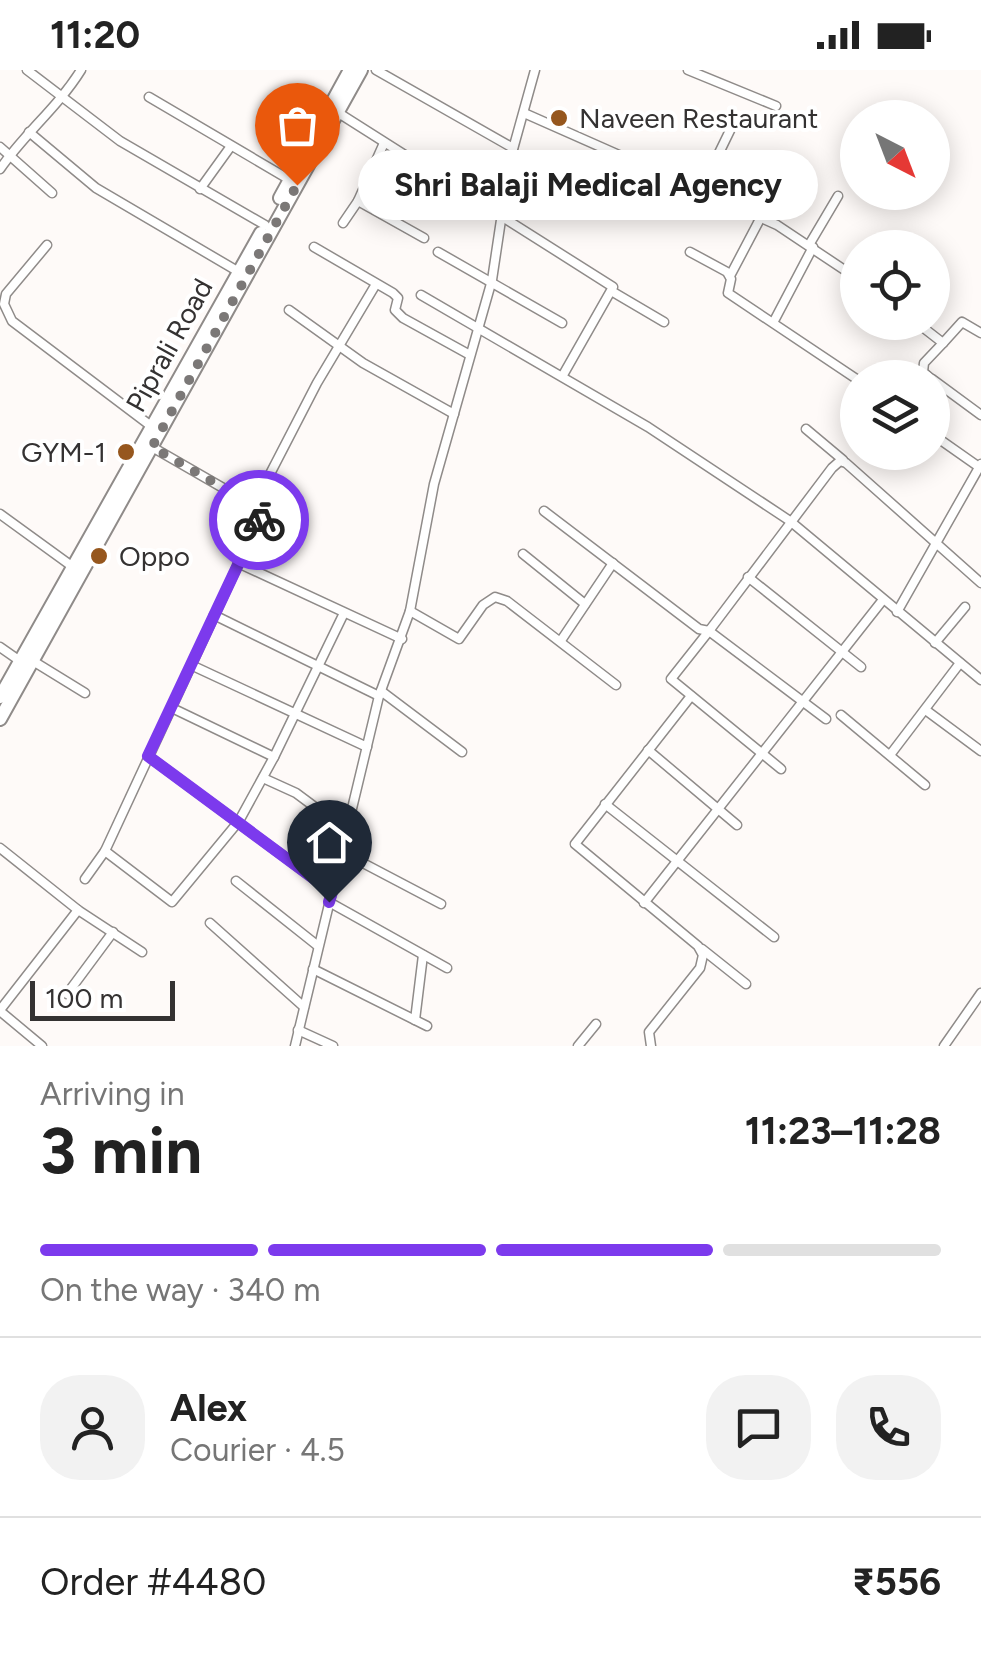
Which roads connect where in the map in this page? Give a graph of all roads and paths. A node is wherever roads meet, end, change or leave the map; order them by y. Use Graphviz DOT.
graph roads {
  1 [pos="27,70"];
  2 [pos="81,70"];
  3 [pos="350,70"];
  4 [pos="361,70"];
  5 [pos="376,70"];
  6 [pos="535,70"];
  7 [pos="688,70"];
  8 [pos="149,97"];
  9 [pos="64,98"];
  10 [pos="776,106"];
  11 [pos="337,112"];
  12 [pos="524,112"];
  13 [pos="737,116"];
  14 [pos="29,132"];
  15 [pos="384,143"];
  16 [pos="231,146"];
  17 [pos="0,147"];
  18 [pos="513,148"];
  19 [pos="10,156"];
  20 [pos="510,160"];
  21 [pos="790,162"];
  22 [pos="0,169"];
  23 [pos="290,180"];
  24 [pos="200,189"];
  25 [pos="52,192"];
  26 [pos="700,192"];
  27 [pos="838,196"];
  28 [pos="358,201"];
  29 [pos="601,207"];
  30 [pos="498,218"];
  31 [pos="761,218"];
  32 [pos="343,223"];
  33 [pos="265,226"];
  34 [pos="424,238"];
  35 [pos="47,245"];
  36 [pos="811,246"];
  37 [pos="314,247"];
  38 [pos="438,252"];
  39 [pos="690,252"];
  40 [pos="840,266"];
  41 [pos="238,272"];
  42 [pos="730,276"];
  43 [pos="492,280"];
  44 [pos="376,284"];
  45 [pos="613,292"];
  46 [pos="422,295"];
  47 [pos="289,310"];
  48 [pos="774,321"];
  49 [pos="664,322"];
  50 [pos="562,323"];
  51 [pos="478,330"];
  52 [pos="981,333"];
  53 [pos="939,340"];
  54 [pos="943,343"];
  55 [pos="337,346"];
  56 [pos="470,355"];
  57 [pos="928,360"];
  58 [pos="840,367"];
  59 [pos="562,376"];
  60 [pos="950,392"];
  61 [pos="454,414"];
  62 [pos="981,415"];
  63 [pos="151,426"];
  64 [pos="806,429"];
  65 [pos="950,446"];
  66 [pos="152,447"];
  67 [pos="840,458"];
  68 [pos="840,461"];
  69 [pos="980,465"];
  70 [pos="854,470"];
  71 [pos="254,506"];
  72 [pos="544,510"];
  73 [pos="0,514"];
  74 [pos="790,521"];
  75 [pos="936,540"];
  76 [pos="523,554"];
  77 [pos="238,563"];
  78 [pos="612,563"];
  79 [pos="73,567"];
  80 [pos="748,577"];
  81 [pos="981,583"];
  82 [pos="882,602"];
  83 [pos="585,604"];
  84 [pos="965,607"];
  85 [pos="410,611"];
  86 [pos="896,612"];
  87 [pos="344,613"];
  88 [pos="214,615"];
  89 [pos="708,631"];
  90 [pos="562,638"];
  91 [pos="402,639"];
  92 [pos="936,643"];
  93 [pos="0,647"];
  94 [pos="841,654"];
  95 [pos="27,661"];
  96 [pos="960,663"];
  97 [pos="191,665"];
  98 [pos="320,667"];
  99 [pos="861,667"];
  100 [pos="981,680"];
  101 [pos="616,685"];
  102 [pos="85,693"];
  103 [pos="380,693"];
  104 [pos="692,696"];
  105 [pos="0,697"];
  106 [pos="805,702"];
  107 [pos="172,708"];
  108 [pos="927,711"];
  109 [pos="296,715"];
  110 [pos="841,715"];
  111 [pos="0,719"];
  112 [pos="826,720"];
  113 [pos="367,748"];
  114 [pos="648,750"];
  115 [pos="981,751"];
  116 [pos="462,752"];
  117 [pos="762,754"];
  118 [pos="890,755"];
  119 [pos="148,756"];
  120 [pos="274,757"];
  121 [pos="781,769"];
  122 [pos="263,778"];
  123 [pos="925,785"];
  124 [pos="606,804"];
  125 [pos="720,809"];
  126 [pos="240,821"];
  127 [pos="736,825"];
  128 [pos="347,831"];
  129 [pos="0,848"];
  130 [pos="105,851"];
  131 [pos="342,852"];
  132 [pos="677,860"];
  133 [pos="85,880"];
  134 [pos="236,881"];
  135 [pos="332,892"];
  136 [pos="329,902"];
  137 [pos="644,903"];
  138 [pos="440,904"];
  139 [pos="78,910"];
  140 [pos="210,922"];
  141 [pos="113,932"];
  142 [pos="774,936"];
  143 [pos="318,946"];
  144 [pos="698,946"];
  145 [pos="142,952"];
  146 [pos="423,955"];
  147 [pos="447,968"];
  148 [pos="313,970"];
  149 [pos="746,984"];
  150 [pos="981,993"];
  151 [pos="67,994"];
  152 [pos="304,1007"];
  153 [pos="0,1011"];
  154 [pos="414,1020"];
  155 [pos="596,1024"];
  156 [pos="427,1026"];
  157 [pos="298,1030"];
  158 [pos="42,1046"];
  159 [pos="295,1046"];
  160 [pos="333,1046"];
  161 [pos="578,1046"];
  162 [pos="650,1046"];
  163 [pos="944,1046"];
  1 -- 9 [label="street"];
  2 -- 9 [label="street"];
  3 -- 23 [label="main road, Piprali Road"];
  4 -- 11 [label="main road"];
  5 -- 18 [label="street"];
  6 -- 12 [label="street"];
  7 -- 10 [label="street"];
  8 -- 16 [label="street"];
  9 -- 14 [label="street"];
  9 -- 24 [label="street"];
  11 -- 15 [label="street"];
  11 -- 66 [label="main road"];
  12 -- 18 [label="street"];
  12 -- 26 [label="street"];
  13 -- 26 [label="street"];
  14 -- 19 [label="street"];
  14 -- 41 [label="street"];
  15 -- 28 [label="street"];
  15 -- 30 [label="street"];
  16 -- 23 [label="street"];
  16 -- 24 [label="street"];
  17 -- 19 [label="street"];
  18 -- 20 [label="street"];
  19 -- 22 [label="street"];
  19 -- 25 [label="street"];
  20 -- 29 [label="street"];
  20 -- 30 [label="street"];
  21 -- 31 [label="street"];
  23 -- 33 [label="main road, Piprali Road"];
  24 -- 33 [label="street"];
  26 -- 31 [label="street"];
  27 -- 36 [label="street"];
  28 -- 32 [label="street"];
  28 -- 34 [label="street"];
  30 -- 43 [label="street"];
  30 -- 45 [label="street"];
  31 -- 36 [label="street"];
  31 -- 42 [label="street"];
  33 -- 41 [label="main road, Piprali Road"];
  35 -- 63 [label="street"];
  36 -- 40 [label="street"];
  36 -- 48 [label="street"];
  37 -- 44 [label="street"];
  38 -- 43 [label="street"];
  39 -- 42 [label="street"];
  41 -- 63 [label="main road, Piprali Road"];
  42 -- 48 [label="street"];
  43 -- 50 [label="street"];
  43 -- 51 [label="street"];
  44 -- 55 [label="street"];
  44 -- 56 [label="street"];
  45 -- 49 [label="street"];
  45 -- 59 [label="street"];
  46 -- 51 [label="street"];
  47 -- 55 [label="street"];
  48 -- 58 [label="street"];
  51 -- 56 [label="street"];
  51 -- 59 [label="street"];
  52 -- 54 [label="street"];
  53 -- 54 [label="street"];
  54 -- 57 [label="street"];
  55 -- 61 [label="street"];
  55 -- 71 [label="street"];
  56 -- 61 [label="street"];
  59 -- 74 [label="street"];
  60 -- 62 [label="street"];
  61 -- 85 [label="street"];
  63 -- 79 [label="main road, Piprali Road"];
  64 -- 67 [label="street"];
  65 -- 69 [label="street"];
  66 -- 71 [label="street"];
  66 -- 95 [label="main road"];
  68 -- 74 [label="street"];
  69 -- 75 [label="street"];
  70 -- 75 [label="street"];
  71 -- 77 [label="street"];
  72 -- 78 [label="street"];
  73 -- 79 [label="street"];
  74 -- 80 [label="street"];
  74 -- 82 [label="street"];
  75 -- 81 [label="street"];
  75 -- 86 [label="street"];
  76 -- 83 [label="street"];
  77 -- 87 [label="street"];
  77 -- 88 [label="street"];
  78 -- 83 [label="street"];
  78 -- 89 [label="street"];
  79 -- 95 [label="main road, Piprali Road"];
  80 -- 89 [label="street"];
  80 -- 94 [label="street"];
  82 -- 86 [label="street"];
  82 -- 94 [label="street"];
  83 -- 90 [label="street"];
  84 -- 92 [label="street"];
  85 -- 90 [label="street"];
  85 -- 91 [label="street"];
  86 -- 92 [label="street"];
  87 -- 91 [label="street"];
  87 -- 98 [label="street"];
  88 -- 97 [label="street"];
  88 -- 98 [label="street"];
  89 -- 104 [label="street"];
  89 -- 106 [label="street"];
  90 -- 101 [label="street"];
  91 -- 103 [label="street"];
  92 -- 96 [label="street"];
  93 -- 95 [label="street"];
  94 -- 99 [label="street"];
  94 -- 106 [label="street"];
  95 -- 102 [label="street"];
  95 -- 105 [label="main road, Piprali Road"];
  95 -- 111 [label="main road"];
  96 -- 100 [label="street"];
  96 -- 108 [label="street"];
  97 -- 107 [label="street"];
  97 -- 109 [label="street"];
  98 -- 103 [label="street"];
  98 -- 109 [label="street"];
  103 -- 113 [label="street"];
  103 -- 116 [label="street"];
  104 -- 114 [label="street"];
  104 -- 117 [label="street"];
  106 -- 112 [label="street"];
  106 -- 117 [label="street"];
  107 -- 119 [label="street"];
  107 -- 120 [label="street"];
  108 -- 115 [label="street"];
  108 -- 118 [label="street"];
  109 -- 113 [label="street"];
  109 -- 120 [label="street"];
  110 -- 118 [label="street"];
  113 -- 128 [label="street"];
  114 -- 124 [label="street"];
  114 -- 125 [label="street"];
  117 -- 121 [label="street"];
  117 -- 125 [label="street"];
  118 -- 123 [label="street"];
  119 -- 126 [label="street"];
  119 -- 130 [label="street"];
  120 -- 122 [label="street"];
  122 -- 126 [label="street"];
  122 -- 128 [label="street"];
  124 -- 132 [label="street"];
  124 -- 137 [label="street"];
  125 -- 127 [label="street"];
  125 -- 132 [label="street"];
  126 -- 130 [label="street"];
  126 -- 135 [label="street"];
  128 -- 131 [label="street"];
  129 -- 139 [label="street"];
  130 -- 133 [label="street"];
  131 -- 135 [label="street"];
  131 -- 138 [label="street"];
  132 -- 137 [label="street"];
  132 -- 142 [label="street"];
  134 -- 143 [label="street"];
  135 -- 136 [label="street"];
  136 -- 143 [label="street"];
  136 -- 146 [label="street"];
  137 -- 144 [label="street"];
  139 -- 141 [label="street"];
  139 -- 153 [label="street"];
  140 -- 152 [label="street"];
  141 -- 145 [label="street"];
  141 -- 151 [label="street"];
  143 -- 148 [label="street"];
  144 -- 149 [label="street"];
  144 -- 162 [label="street"];
  146 -- 147 [label="street"];
  146 -- 154 [label="street"];
  148 -- 152 [label="street"];
  148 -- 154 [label="street"];
  150 -- 163 [label="street"];
  152 -- 157 [label="street"];
  153 -- 158 [label="street"];
  154 -- 156 [label="street"];
  155 -- 161 [label="street"];
  157 -- 159 [label="street"];
  157 -- 160 [label="street"];
}
